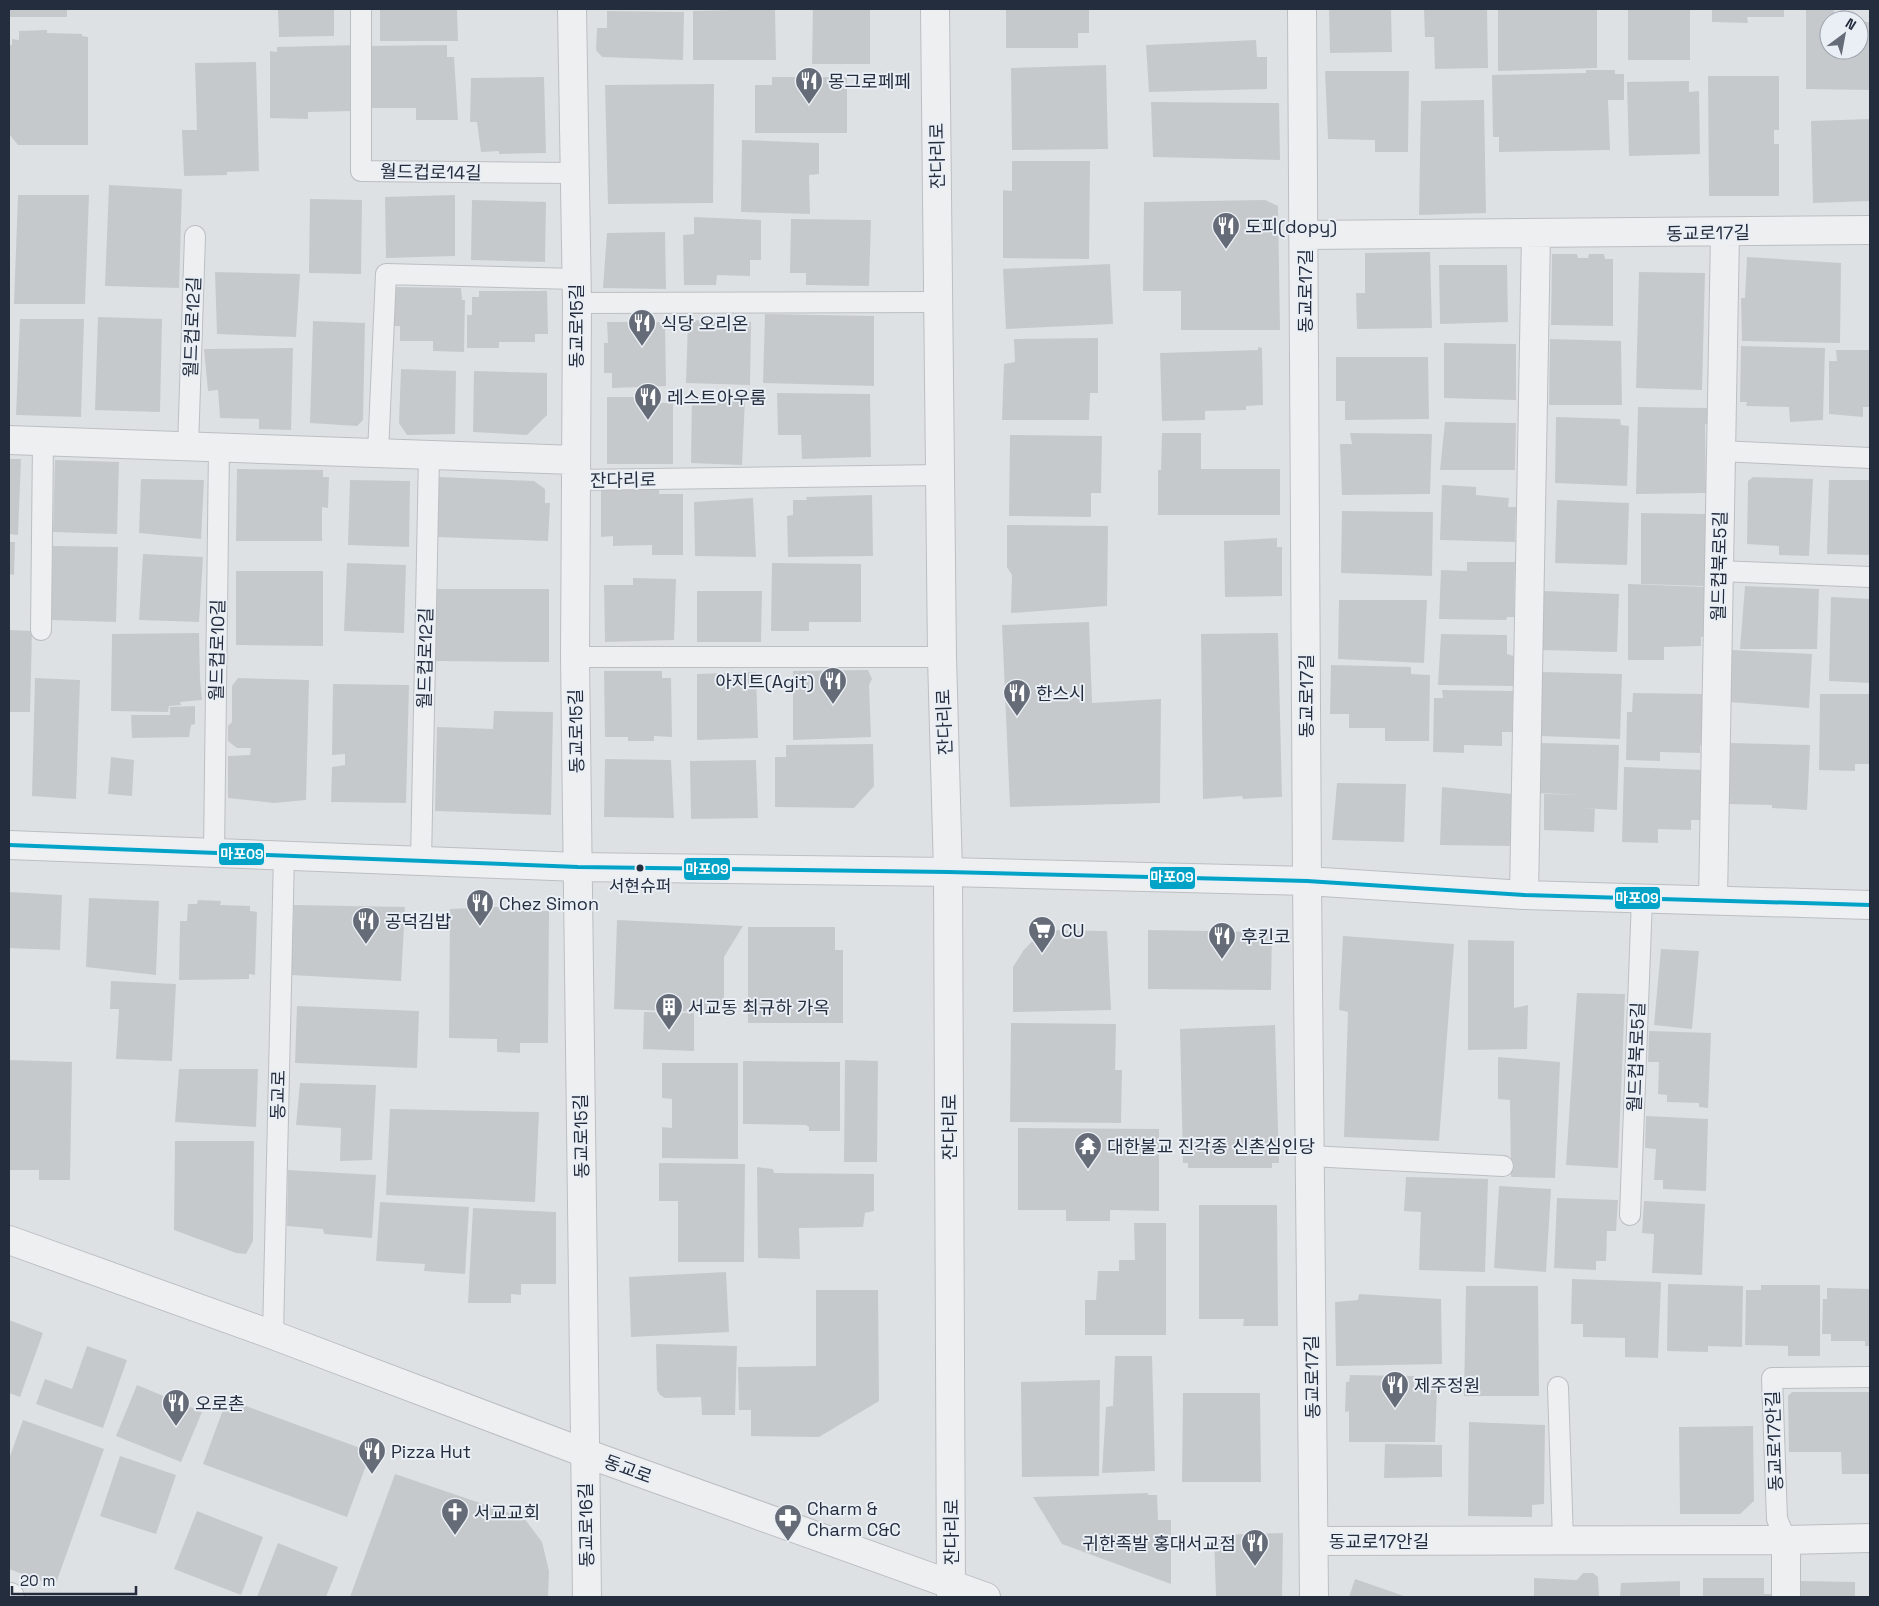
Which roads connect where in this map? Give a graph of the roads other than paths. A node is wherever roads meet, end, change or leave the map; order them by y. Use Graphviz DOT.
graph roads {
  1 [pos="361,9"];
  2 [pos="572,9"];
  3 [pos="935,9"];
  4 [pos="1302,9"];
  5 [pos="574,173"];
  6 [pos="1870,230"];
  7 [pos="1725,233"];
  8 [pos="1536,234"];
  9 [pos="1305,235"];
  10 [pos="195,236"];
  11 [pos="576,291"];
  12 [pos="940,302"];
  13 [pos="9,440"];
  14 [pos="43,442"];
  15 [pos="188,447"];
  16 [pos="219,448"];
  17 [pos="1720,451"];
  18 [pos="378,453"];
  19 [pos="429,455"];
  20 [pos="1870,458"];
  21 [pos="575,470"];
  22 [pos="942,475"];
  23 [pos="1719,571"];
  24 [pos="1870,577"];
  25 [pos="41,630"];
  26 [pos="575,657"];
  27 [pos="942,658"];
  28 [pos="9,845"];
  29 [pos="214,852"];
  30 [pos="284,855"];
  31 [pos="421,862"];
  32 [pos="578,867"];
  33 [pos="948,872"];
  34 [pos="1307,881"];
  35 [pos="1524,895"];
  36 [pos="1642,899"];
  37 [pos="1713,900"];
  38 [pos="1870,905"];
  39 [pos="1310,1156"];
  40 [pos="1503,1166"];
  41 [pos="1630,1215"];
  42 [pos="9,1240"];
  43 [pos="273,1335"];
  44 [pos="1870,1377"];
  45 [pos="1558,1387"];
  46 [pos="585,1453"];
  47 [pos="1870,1538"];
  48 [pos="1563,1540"];
  49 [pos="1786,1540"];
  50 [pos="1314,1541"];
  51 [pos="951,1591"];
  52 [pos="587,1597"];
  53 [pos="986,1597"];
  54 [pos="1314,1597"];
  55 [pos="1786,1597"];
  1 -- 5 [label="lane, 월드컵로14길"];
  2 -- 5 [label="street, 동교로15길"];
  3 -- 12 [label="street, 잔다리로"];
  4 -- 9 [label="street, 동교로17길"];
  5 -- 11 [label="street, 동교로15길"];
  6 -- 7 [label="street, 동교로17길"];
  7 -- 8 [label="street, 동교로17길"];
  7 -- 17 [label="street, 월드컵북로5길"];
  8 -- 9 [label="street, 동교로17길"];
  8 -- 35 [label="street"];
  9 -- 34 [label="street, 동교로17길"];
  10 -- 15 [label="lane, 월드컵로12길"];
  11 -- 12 [label="lane"];
  11 -- 18 [label="lane"];
  11 -- 21 [label="street, 동교로15길"];
  12 -- 22 [label="street, 잔다리로"];
  13 -- 14 [label="street"];
  14 -- 15 [label="street"];
  14 -- 25 [label="lane"];
  15 -- 16 [label="street"];
  16 -- 18 [label="street"];
  16 -- 29 [label="lane, 월드컵로10길"];
  17 -- 20 [label="lane"];
  17 -- 23 [label="street, 월드컵북로5길"];
  18 -- 19 [label="street"];
  19 -- 21 [label="street"];
  19 -- 31 [label="lane, 월드컵로12길"];
  21 -- 22 [label="lane, 잔다리로"];
  21 -- 26 [label="street, 동교로15길"];
  22 -- 27 [label="street, 잔다리로"];
  23 -- 24 [label="lane"];
  23 -- 37 [label="street, 월드컵북로5길"];
  26 -- 27 [label="lane"];
  26 -- 32 [label="street, 동교로15길"];
  27 -- 33 [label="street, 잔다리로"];
  28 -- 29 [label="street"];
  29 -- 30 [label="street"];
  30 -- 31 [label="street"];
  30 -- 43 [label="lane, 동교로"];
  31 -- 32 [label="street"];
  32 -- 33 [label="street"];
  32 -- 46 [label="street, 동교로15길"];
  33 -- 34 [label="street"];
  33 -- 51 [label="street, 잔다리로"];
  34 -- 35 [label="street"];
  34 -- 39 [label="street, 동교로17길"];
  35 -- 36 [label="street"];
  36 -- 37 [label="street"];
  36 -- 41 [label="lane, 월드컵북로5길"];
  37 -- 38 [label="street"];
  39 -- 40 [label="lane"];
  39 -- 50 [label="street, 동교로17길"];
  42 -- 43 [label="street, 동교로"];
  43 -- 46 [label="street, 동교로"];
  44 -- 49 [label="lane, 동교로17안길"];
  45 -- 48 [label="lane"];
  46 -- 51 [label="street, 동교로"];
  46 -- 52 [label="street, 동교로16길"];
  47 -- 49 [label="street, 동교로17안길"];
  48 -- 49 [label="street, 동교로17안길"];
  48 -- 50 [label="street, 동교로17안길"];
  49 -- 55 [label="street"];
  50 -- 54 [label="street, 동교로17길"];
  51 -- 53 [label="street, 동교로"];
}
